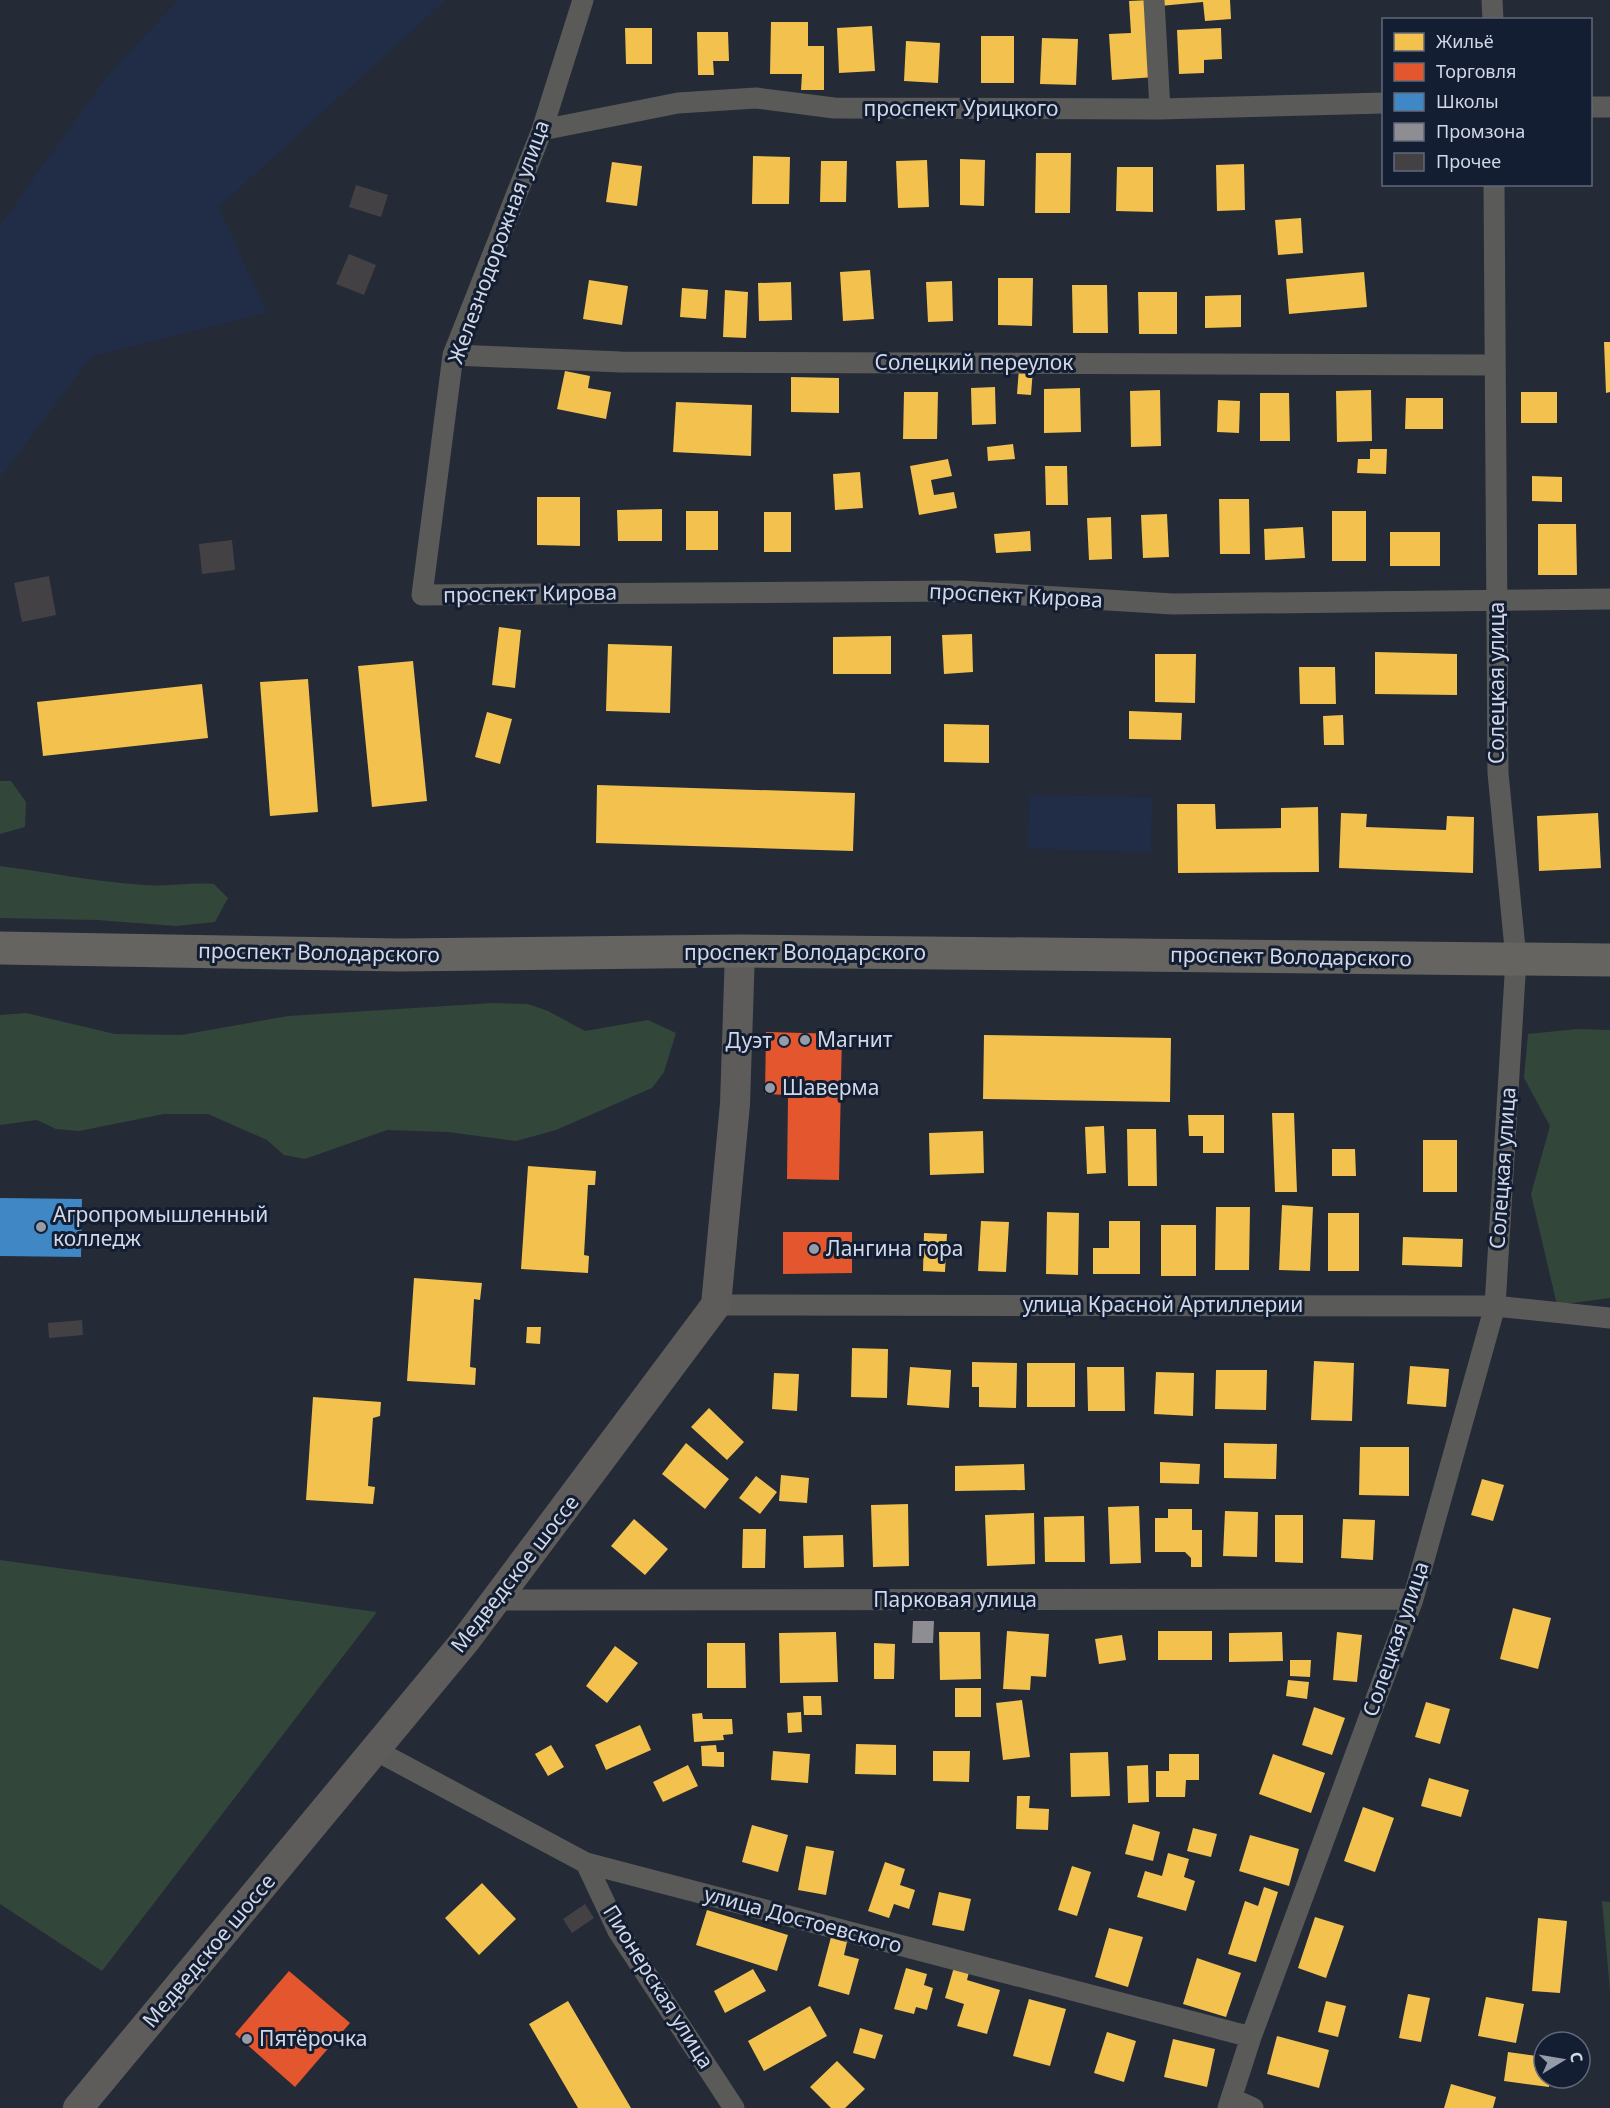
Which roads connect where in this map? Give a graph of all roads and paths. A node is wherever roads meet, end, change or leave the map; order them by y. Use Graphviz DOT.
graph roads {
  1 [pos="584,0"];
  2 [pos="1154,0"];
  3 [pos="1492,0"];
  4 [pos="1492,18"];
  5 [pos="1382,103"];
  6 [pos="1592,107"];
  7 [pos="1610,107"];
  8 [pos="1160,109"];
  9 [pos="542,130"];
  10 [pos="1494,186"];
  11 [pos="453,355"];
  12 [pos="1494,365"];
  13 [pos="422,595"];
  14 [pos="1497,599"];
  15 [pos="1610,599"];
  16 [pos="0,948"];
  17 [pos="740,951"];
  18 [pos="1516,959"];
  19 [pos="1610,960"];
  20 [pos="716,1305"];
  21 [pos="1495,1306"];
  22 [pos="1610,1318"];
  23 [pos="1413,1599"];
  24 [pos="496,1600"];
  25 [pos="375,1750"];
  26 [pos="586,1863"];
  27 [pos="1251,2037"];
  28 [pos="1230,2103"];
  29 [pos="78,2108"];
  30 [pos="734,2108"];
  31 [pos="1253,2108"];
  1 -- 9 [label="street, Железнодорожная улица"];
  2 -- 8 [label="street"];
  3 -- 4 [label="street"];
  5 -- 8 [label="street, проспект Урицкого"];
  6 -- 7 [label="street"];
  8 -- 9 [label="street, проспект Урицкого"];
  9 -- 11 [label="street, Железнодорожная улица"];
  10 -- 12 [label="street, Солецкая улица"];
  11 -- 12 [label="street, Солецкий переулок"];
  11 -- 13 [label="street, Железнодорожная улица"];
  12 -- 14 [label="street, Солецкая улица"];
  13 -- 14 [label="street, проспект Кирова"];
  14 -- 15 [label="street, проспект Кирова"];
  14 -- 18 [label="street, Солецкая улица"];
  16 -- 17 [label="main road, проспект Володарского"];
  17 -- 18 [label="main road, проспект Володарского"];
  17 -- 20 [label="main road"];
  18 -- 19 [label="main road, проспект Володарского"];
  18 -- 21 [label="street, Солецкая улица"];
  20 -- 21 [label="street, улица Красной Артиллерии"];
  20 -- 24 [label="main road, Медведское шоссе"];
  21 -- 22 [label="street, улица Красной Артиллерии"];
  21 -- 23 [label="street, Солецкая улица"];
  23 -- 24 [label="street, Парковая улица"];
  23 -- 27 [label="street, Солецкая улица"];
  24 -- 25 [label="main road, Медведское шоссе"];
  25 -- 26 [label="street, улица Достоевского"];
  25 -- 29 [label="main road, Медведское шоссе"];
  26 -- 27 [label="street, улица Достоевского"];
  26 -- 30 [label="street, Пионерская улица"];
  27 -- 28 [label="street, Солецкая улица"];
  28 -- 31 [label="street"];
}
